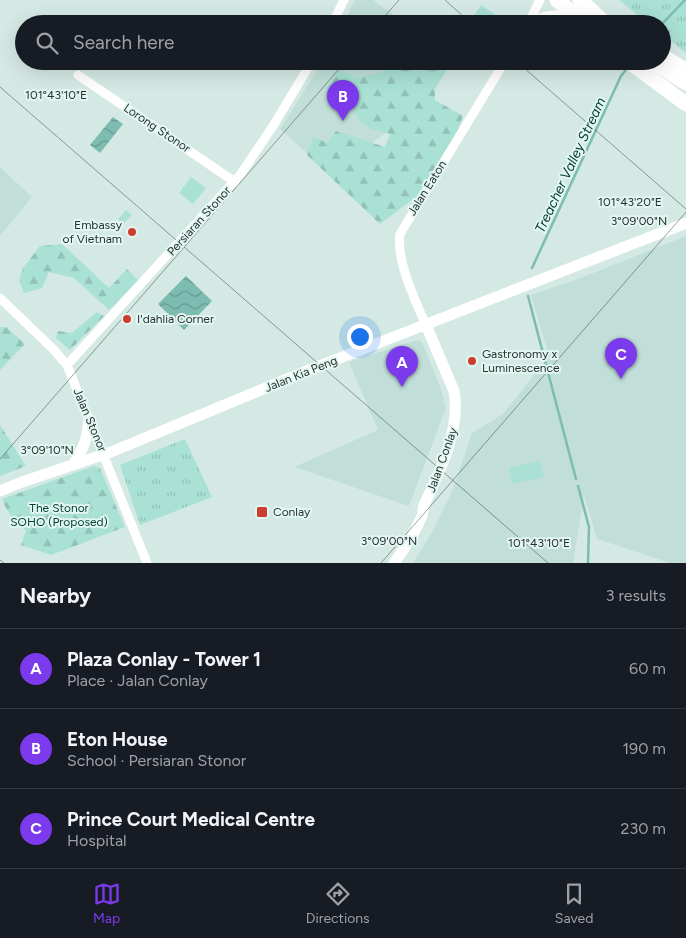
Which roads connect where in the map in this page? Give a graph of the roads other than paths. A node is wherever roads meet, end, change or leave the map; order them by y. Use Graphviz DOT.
graph roads {
  1 [pos="344,0"];
  2 [pos="540,0"];
  3 [pos="557,0"];
  4 [pos="580,0"];
  5 [pos="336,15"];
  6 [pos="533,15"];
  7 [pos="574,15"];
  8 [pos="596,15"];
  9 [pos="671,61"];
  10 [pos="307,70"];
  11 [pos="500,70"];
  12 [pos="639,70"];
  13 [pos="666,70"];
  14 [pos="686,70"];
  15 [pos="78,75"];
  16 [pos="647,76"];
  17 [pos="686,83"];
  18 [pos="686,104"];
  19 [pos="686,111"];
  20 [pos="234,182"];
  21 [pos="686,223"];
  22 [pos="0,298"];
  23 [pos="426,325"];
  24 [pos="67,365"];
  25 [pos="89,419"];
  26 [pos="104,454"];
  27 [pos="73,465"];
  28 [pos="0,491"];
  29 [pos="147,563"];
  30 [pos="394,563"];
  1 -- 5 [label="street"];
  2 -- 6 [label="street"];
  3 -- 7 [label="main road"];
  4 -- 8 [label="main road"];
  9 -- 14 [label="main road"];
  10 -- 20 [label="street, Persiaran Stonor"];
  11 -- 23 [label="street, Jalan Eaton"];
  12 -- 16 [label="main road"];
  13 -- 17 [label="main road"];
  15 -- 20 [label="street, Lorong Stonor"];
  16 -- 18 [label="main road"];
  16 -- 19 [label="main road"];
  20 -- 24 [label="street, Persiaran Stonor"];
  21 -- 23 [label="street, Jalan Kia Peng"];
  22 -- 24 [label="street, Jalan Stonor"];
  23 -- 26 [label="street, Jalan Kia Peng"];
  23 -- 30 [label="street, Jalan Conlay"];
  24 -- 25 [label="street, Jalan Stonor"];
  25 -- 26 [label="street, Jalan Stonor"];
  25 -- 27 [label="street"];
  26 -- 27 [label="street, Jalan Kia Peng"];
  26 -- 29 [label="street, Jalan Stonor"];
  27 -- 28 [label="street, Jalan Kia Peng"];
}
